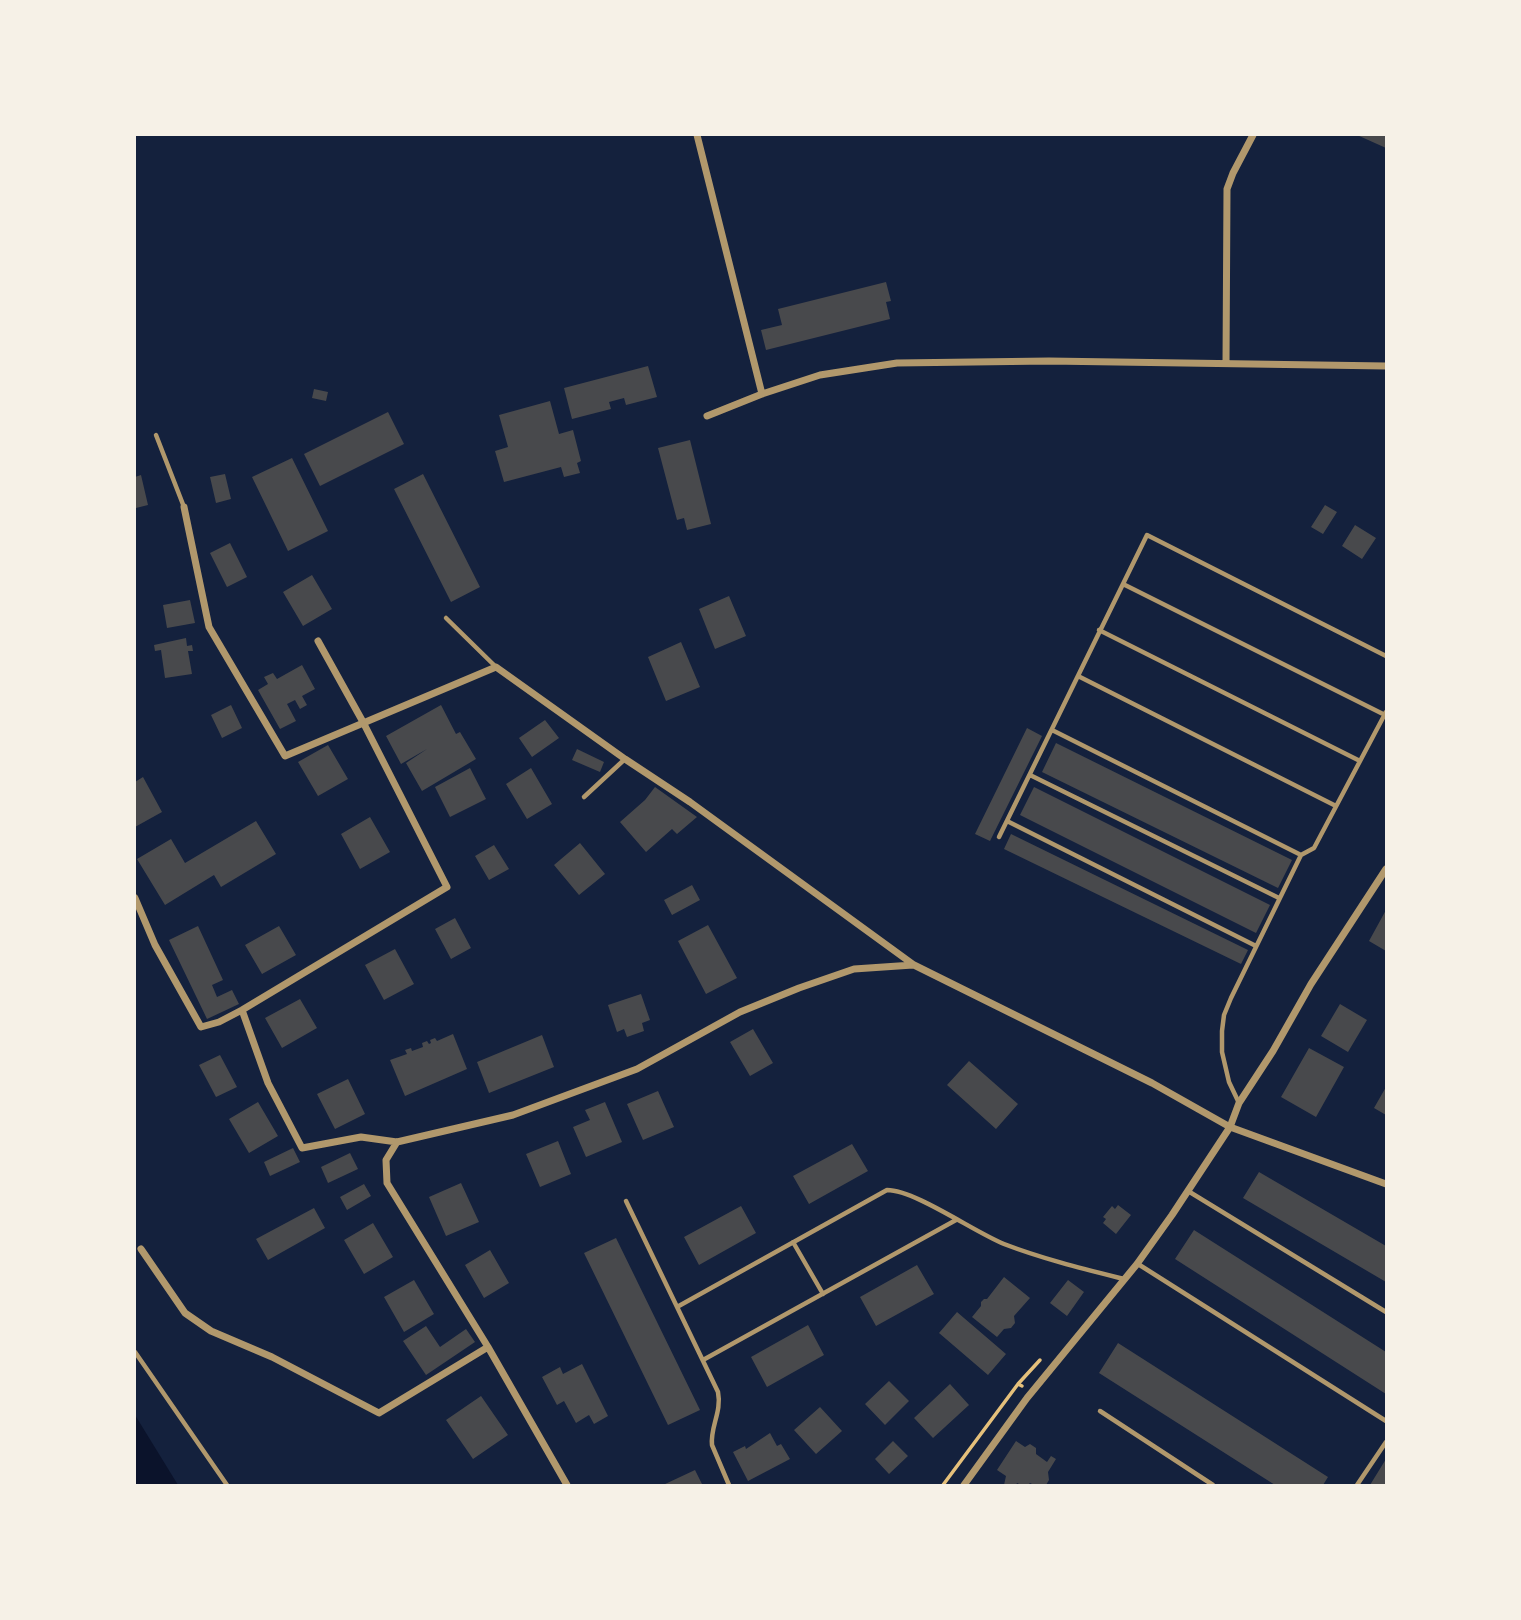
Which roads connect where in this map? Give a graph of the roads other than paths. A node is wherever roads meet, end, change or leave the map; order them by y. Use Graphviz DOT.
graph roads {
  1 [pos="697,135"];
  2 [pos="1253,135"];
  3 [pos="1226,363"];
  4 [pos="1386,366"];
  5 [pos="762,394"];
  6 [pos="707,416"];
  7 [pos="156,435"];
  8 [pos="184,507"];
  9 [pos="1122,584"];
  10 [pos="446,618"];
  11 [pos="1099,630"];
  12 [pos="318,641"];
  13 [pos="1386,656"];
  14 [pos="496,667"];
  15 [pos="1077,676"];
  16 [pos="1385,714"];
  17 [pos="363,722"];
  18 [pos="1052,730"];
  19 [pos="625,759"];
  20 [pos="1360,761"];
  21 [pos="1030,775"];
  22 [pos="584,797"];
  23 [pos="1336,806"];
  24 [pos="1007,821"];
  25 [pos="999,837"];
  26 [pos="1301,855"];
  27 [pos="1386,869"];
  28 [pos="135,898"];
  29 [pos="1279,898"];
  30 [pos="1256,946"];
  31 [pos="914,965"];
  32 [pos="242,1010"];
  33 [pos="1239,1103"];
  34 [pos="1230,1127"];
  35 [pos="397,1142"];
  36 [pos="1386,1184"];
  37 [pos="1188,1191"];
  38 [pos="626,1201"];
  39 [pos="956,1220"];
  40 [pos="793,1242"];
  41 [pos="141,1249"];
  42 [pos="1137,1264"];
  43 [pos="1124,1279"];
  44 [pos="822,1294"];
  45 [pos="677,1307"];
  46 [pos="1386,1312"];
  47 [pos="488,1346"];
  48 [pos="135,1352"];
  49 [pos="703,1360"];
  50 [pos="1100,1411"];
  51 [pos="1386,1421"];
  52 [pos="1386,1442"];
  53 [pos="227,1485"];
  54 [pos="567,1485"];
  55 [pos="729,1485"];
  56 [pos="964,1485"];
  57 [pos="1213,1485"];
  58 [pos="1357,1485"];
  1 -- 5 [label="street"];
  2 -- 3 [label="street"];
  3 -- 4 [label="street"];
  3 -- 5 [label="street"];
  5 -- 6 [label="street"];
  7 -- 8 [label="lane"];
  8 -- 17 [label="street"];
  9 -- 11 [label="lane"];
  9 -- 13 [label="lane"];
  9 -- 16 [label="lane"];
  10 -- 14 [label="lane"];
  11 -- 15 [label="lane"];
  11 -- 20 [label="lane"];
  12 -- 17 [label="street"];
  14 -- 17 [label="street"];
  14 -- 19 [label="street"];
  15 -- 18 [label="lane"];
  15 -- 23 [label="lane"];
  16 -- 20 [label="lane"];
  17 -- 32 [label="street"];
  18 -- 21 [label="lane"];
  18 -- 26 [label="lane"];
  19 -- 22 [label="lane"];
  19 -- 31 [label="street"];
  20 -- 23 [label="lane"];
  21 -- 24 [label="lane"];
  21 -- 29 [label="lane"];
  23 -- 26 [label="lane"];
  24 -- 25 [label="lane"];
  24 -- 30 [label="lane"];
  26 -- 29 [label="lane"];
  27 -- 33 [label="street"];
  28 -- 32 [label="street"];
  29 -- 30 [label="lane"];
  30 -- 33 [label="lane"];
  31 -- 34 [label="street"];
  31 -- 35 [label="street"];
  32 -- 35 [label="street"];
  33 -- 34 [label="street"];
  34 -- 36 [label="street"];
  34 -- 37 [label="street"];
  35 -- 47 [label="street"];
  37 -- 42 [label="street"];
  37 -- 46 [label="lane"];
  38 -- 45 [label="lane"];
  39 -- 40 [label="lane"];
  39 -- 43 [label="lane"];
  39 -- 44 [label="lane"];
  40 -- 44 [label="lane"];
  40 -- 45 [label="lane"];
  41 -- 47 [label="street"];
  42 -- 43 [label="street"];
  42 -- 51 [label="lane"];
  43 -- 56 [label="street"];
  44 -- 49 [label="lane"];
  45 -- 49 [label="lane"];
  47 -- 54 [label="street"];
  48 -- 53 [label="lane"];
  49 -- 55 [label="lane"];
  50 -- 57 [label="lane"];
  52 -- 58 [label="lane"];
}
